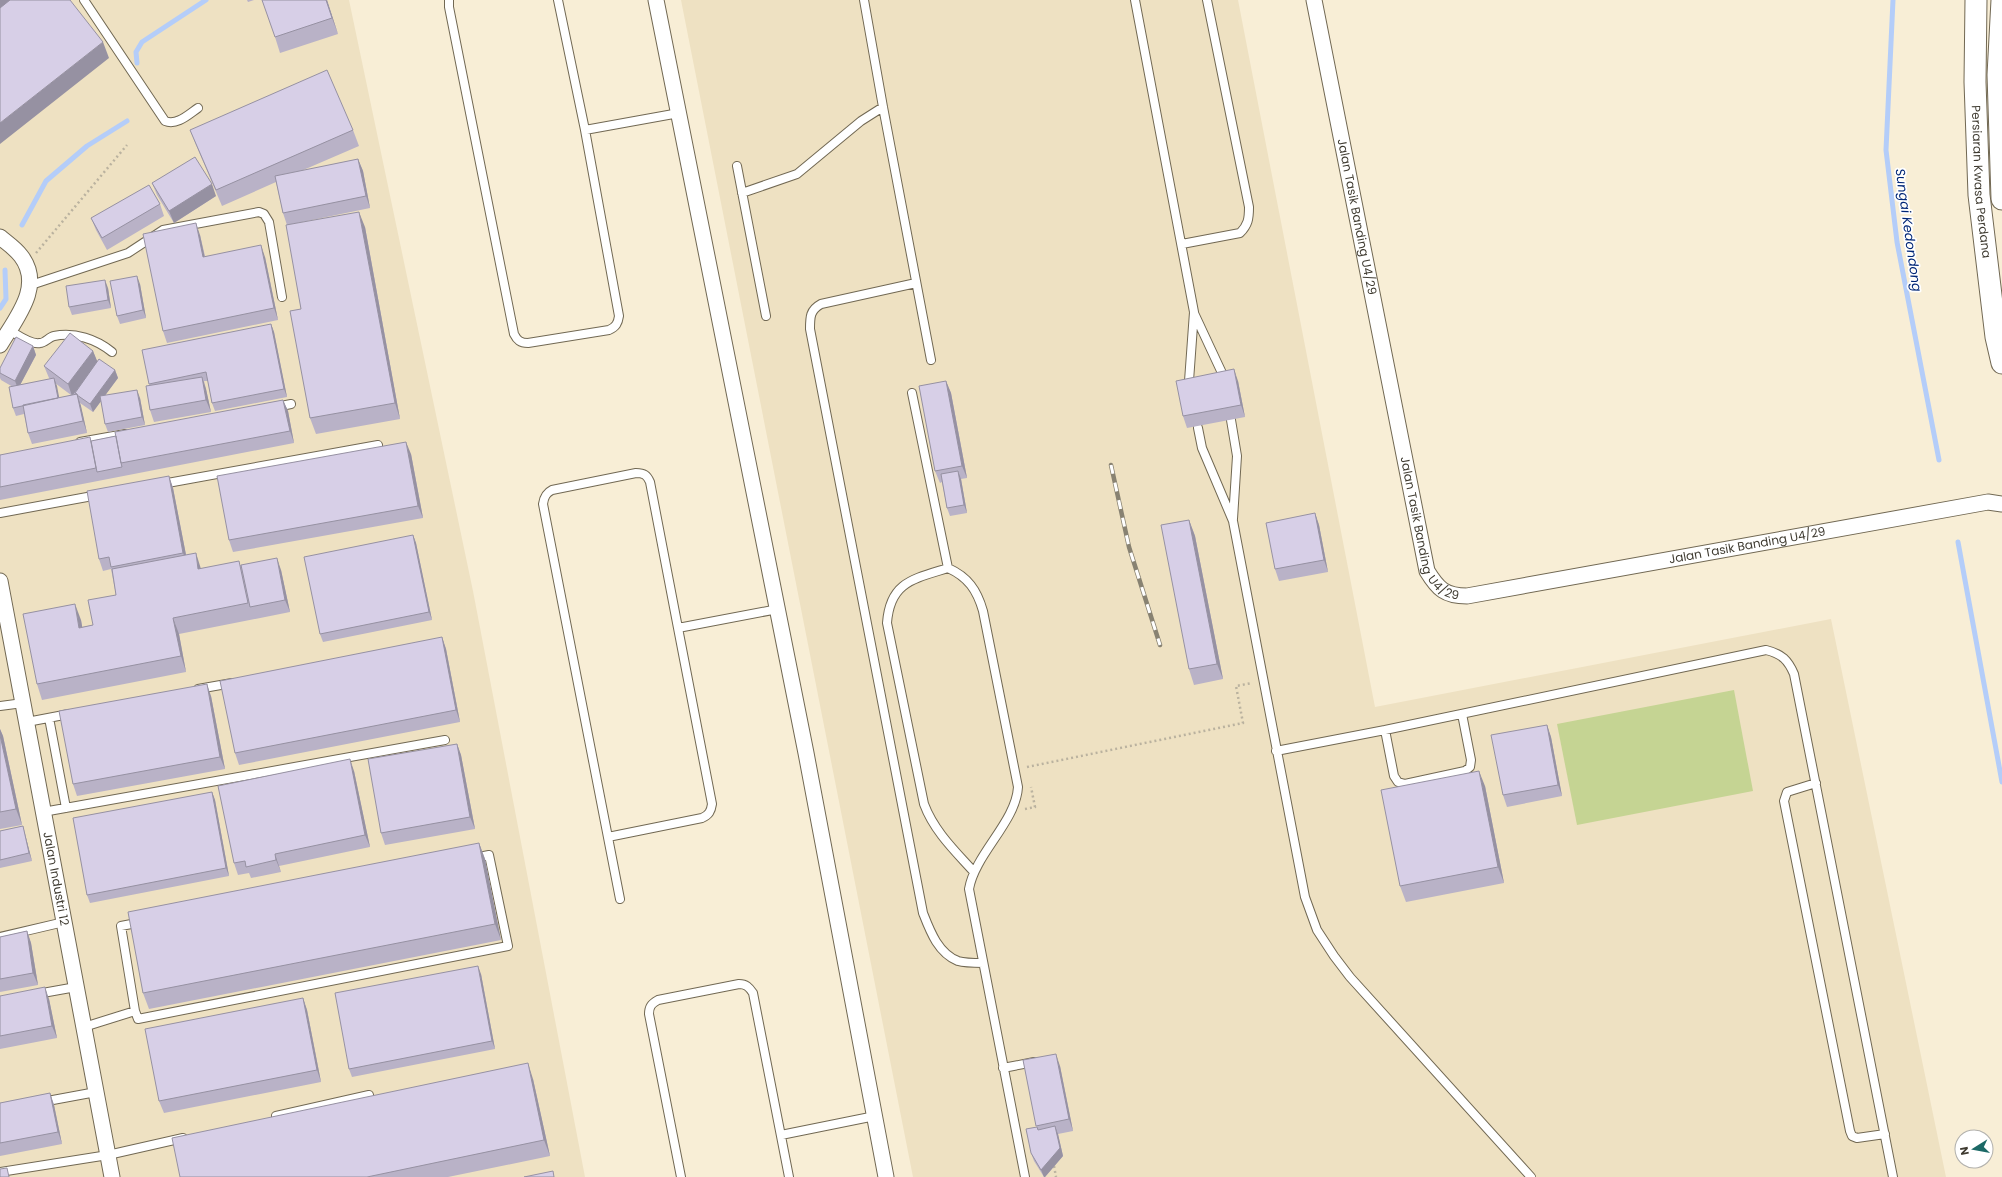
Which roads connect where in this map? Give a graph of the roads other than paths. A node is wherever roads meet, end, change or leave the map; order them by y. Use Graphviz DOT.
graph roads {
  1 [pos="84,0"];
  2 [pos="449,0"];
  3 [pos="558,0"];
  4 [pos="656,0"];
  5 [pos="864,0"];
  6 [pos="1135,0"];
  7 [pos="1207,0"];
  8 [pos="1314,0"];
  9 [pos="1976,0"];
  10 [pos="2002,0"];
  11 [pos="883,106"];
  12 [pos="198,108"];
  13 [pos="679,113"];
  14 [pos="585,130"];
  15 [pos="737,166"];
  16 [pos="742,193"];
  17 [pos="2002,199"];
  18 [pos="0,237"];
  19 [pos="1182,244"];
  20 [pos="916,283"];
  21 [pos="31,285"];
  22 [pos="282,297"];
  23 [pos="1194,312"];
  24 [pos="766,316"];
  25 [pos="9,330"];
  26 [pos="0,345"];
  27 [pos="112,352"];
  28 [pos="931,360"];
  29 [pos="2002,363"];
  30 [pos="1223,383"];
  31 [pos="1191,390"];
  32 [pos="912,393"];
  33 [pos="291,404"];
  34 [pos="268,409"];
  35 [pos="1231,420"];
  36 [pos="1198,428"];
  37 [pos="134,432"];
  38 [pos="71,444"];
  39 [pos="378,445"];
  40 [pos="150,486"];
  41 [pos="2002,491"];
  42 [pos="110,493"];
  43 [pos="1995,503"];
  44 [pos="0,513"];
  45 [pos="1232,521"];
  46 [pos="948,568"];
  47 [pos="0,581"];
  48 [pos="778,609"];
  49 [pos="678,628"];
  50 [pos="237,682"];
  51 [pos="190,691"];
  52 [pos="23,703"];
  53 [pos="0,706"];
  54 [pos="80,712"];
  55 [pos="1462,714"];
  56 [pos="49,718"];
  57 [pos="26,722"];
  58 [pos="1385,730"];
  59 [pos="445,740"];
  60 [pos="1276,751"];
  61 [pos="1816,783"];
  62 [pos="66,808"];
  63 [pos="43,812"];
  64 [pos="608,837"];
  65 [pos="974,872"];
  66 [pos="620,899"];
  67 [pos="64,922"];
  68 [pos="0,938"];
  69 [pos="983,963"];
  70 [pos="76,987"];
  71 [pos="30,995"];
  72 [pos="135,1011"];
  73 [pos="84,1027"];
  74 [pos="1042,1060"];
  75 [pos="1004,1068"];
  76 [pos="96,1092"];
  77 [pos="369,1095"];
  78 [pos="37,1103"];
  79 [pos="874,1116"];
  80 [pos="269,1118"];
  81 [pos="1885,1134"];
  82 [pos="192,1135"];
  83 [pos="781,1135"];
  84 [pos="108,1155"];
  85 [pos="0,1172"];
  86 [pos="112,1177"];
  87 [pos="681,1177"];
  88 [pos="789,1177"];
  89 [pos="886,1177"];
  90 [pos="1025,1177"];
  91 [pos="1531,1177"];
  92 [pos="1893,1177"];
  1 -- 12 [label="lane"];
  2 -- 14 [label="lane"];
  3 -- 14 [label="lane"];
  4 -- 13 [label="street"];
  5 -- 11 [label="lane"];
  6 -- 19 [label="lane"];
  7 -- 19 [label="lane"];
  8 -- 43 [label="street, Jalan Tasik Banding U4/29"];
  9 -- 29 [label="main road, Persiaran Kwasa Perdana"];
  10 -- 17 [label="main road, Persiaran Kwasa Perdana"];
  11 -- 16 [label="lane"];
  11 -- 20 [label="lane"];
  13 -- 14 [label="lane"];
  13 -- 48 [label="street"];
  15 -- 16 [label="lane"];
  16 -- 24 [label="lane"];
  18 -- 21 [label="street"];
  19 -- 23 [label="lane"];
  20 -- 28 [label="lane"];
  20 -- 69 [label="lane"];
  21 -- 22 [label="lane"];
  21 -- 25 [label="street"];
  23 -- 30 [label="lane"];
  23 -- 31 [label="lane"];
  25 -- 26 [label="street"];
  25 -- 27 [label="lane"];
  32 -- 46 [label="lane"];
  33 -- 34 [label="lane"];
  35 -- 45 [label="lane"];
  36 -- 45 [label="lane"];
  37 -- 38 [label="lane"];
  39 -- 40 [label="lane"];
  41 -- 43 [label="street, Jalan Tasik Banding U4/29"];
  42 -- 44 [label="lane"];
  45 -- 60 [label="lane"];
  46 -- 65 [label="lane"];
  46 -- 65 [label="lane"];
  47 -- 52 [label="street, Jalan Industri 12"];
  48 -- 49 [label="lane"];
  48 -- 79 [label="street"];
  49 -- 64 [label="lane"];
  49 -- 64 [label="lane"];
  50 -- 51 [label="lane"];
  52 -- 53 [label="lane"];
  52 -- 57 [label="street, Jalan Industri 12"];
  54 -- 56 [label="lane"];
  55 -- 58 [label="lane"];
  55 -- 58 [label="lane"];
  55 -- 61 [label="lane"];
  56 -- 57 [label="lane"];
  56 -- 62 [label="lane"];
  57 -- 63 [label="street, Jalan Industri 12"];
  58 -- 60 [label="lane"];
  59 -- 62 [label="lane"];
  60 -- 91 [label="lane"];
  61 -- 81 [label="lane"];
  61 -- 81 [label="lane"];
  62 -- 63 [label="lane"];
  63 -- 67 [label="street, Jalan Industri 12"];
  64 -- 66 [label="lane"];
  65 -- 69 [label="lane"];
  67 -- 68 [label="lane"];
  67 -- 70 [label="street, Jalan Industri 12"];
  69 -- 75 [label="lane"];
  70 -- 71 [label="lane"];
  70 -- 73 [label="street, Jalan Industri 12"];
  72 -- 72 [label="lane"];
  72 -- 73 [label="lane"];
  73 -- 76 [label="street, Jalan Industri 12"];
  74 -- 75 [label="lane"];
  75 -- 90 [label="lane"];
  76 -- 78 [label="lane"];
  76 -- 84 [label="street, Jalan Industri 12"];
  77 -- 80 [label="lane"];
  79 -- 83 [label="lane"];
  79 -- 89 [label="street"];
  81 -- 92 [label="lane"];
  82 -- 84 [label="lane"];
  83 -- 87 [label="lane"];
  83 -- 88 [label="lane"];
  84 -- 85 [label="lane"];
  84 -- 86 [label="street, Jalan Industri 12"];
}
